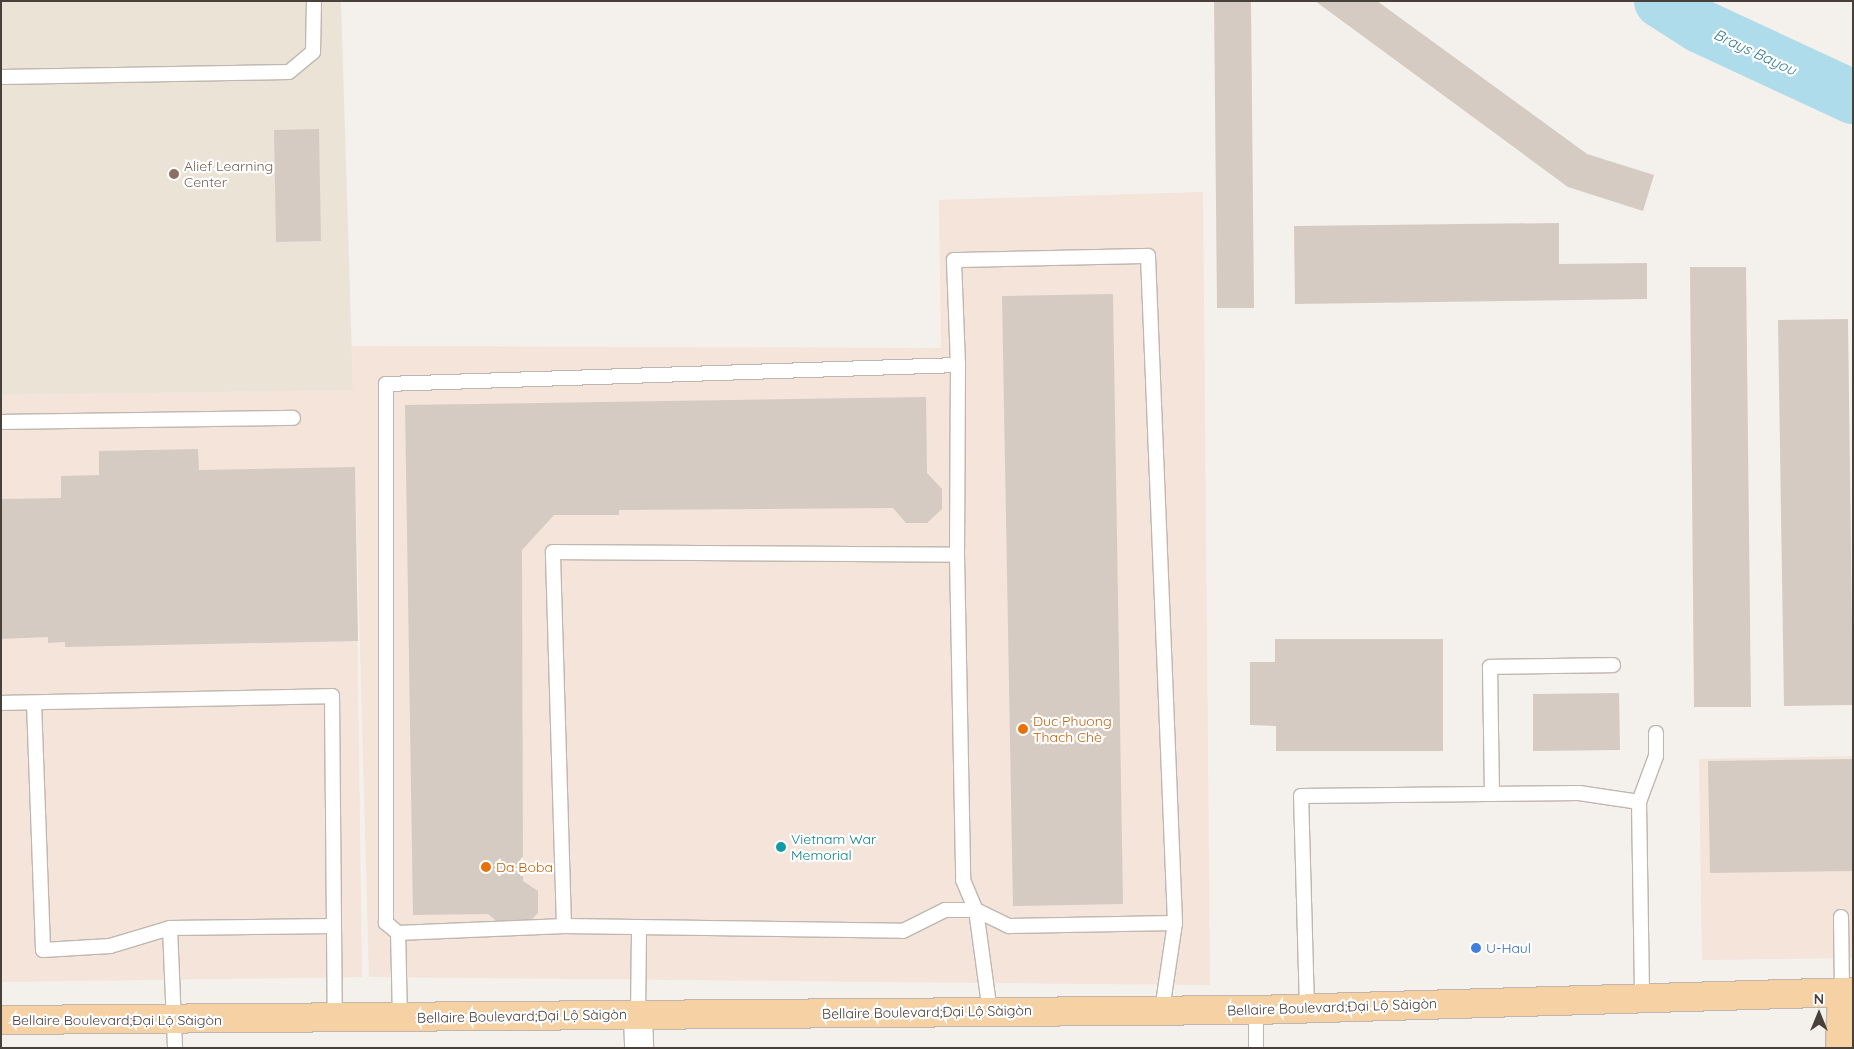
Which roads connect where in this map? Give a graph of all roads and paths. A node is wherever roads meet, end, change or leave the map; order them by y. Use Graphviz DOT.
graph roads {
  1 [pos="314,1"];
  2 [pos="1,77"];
  3 [pos="958,365"];
  4 [pos="293,418"];
  5 [pos="1,422"];
  6 [pos="957,555"];
  7 [pos="1612,665"];
  8 [pos="1,703"];
  9 [pos="34,703"];
  10 [pos="1656,733"];
  11 [pos="1492,794"];
  12 [pos="1639,802"];
  13 [pos="976,910"];
  14 [pos="1840,916"];
  15 [pos="1175,923"];
  16 [pos="334,926"];
  17 [pos="564,926"];
  18 [pos="639,927"];
  19 [pos="170,928"];
  20 [pos="398,933"];
  21 [pos="1847,992"];
  22 [pos="1642,999"];
  23 [pos="1307,1008"];
  24 [pos="1162,1010"];
  25 [pos="1256,1010"];
  26 [pos="990,1012"];
  27 [pos="638,1015"];
  28 [pos="335,1018"];
  29 [pos="400,1018"];
  30 [pos="1,1020"];
  31 [pos="174,1020"];
  32 [pos="175,1048"];
  33 [pos="639,1048"];
  34 [pos="1256,1048"];
  35 [pos="1840,1048"];
  1 -- 2 [label="lane"];
  3 -- 6 [label="lane"];
  3 -- 15 [label="lane"];
  3 -- 20 [label="lane"];
  4 -- 5 [label="lane"];
  6 -- 13 [label="lane"];
  6 -- 17 [label="lane"];
  7 -- 11 [label="lane"];
  8 -- 9 [label="lane"];
  9 -- 16 [label="lane"];
  9 -- 19 [label="lane"];
  10 -- 12 [label="lane"];
  11 -- 12 [label="lane"];
  11 -- 23 [label="lane"];
  12 -- 22 [label="lane"];
  13 -- 15 [label="lane"];
  13 -- 18 [label="lane"];
  13 -- 26 [label="lane"];
  14 -- 21 [label="lane"];
  15 -- 24 [label="lane"];
  16 -- 19 [label="lane"];
  16 -- 28 [label="lane"];
  17 -- 18 [label="lane"];
  17 -- 20 [label="lane"];
  18 -- 27 [label="lane"];
  19 -- 31 [label="lane"];
  20 -- 29 [label="lane"];
  21 -- 22 [label="main road, Bellaire Boulevard;Đại Lộ Sàigòn"];
  21 -- 35 [label="main road"];
  22 -- 23 [label="main road, Bellaire Boulevard;Đại Lộ Sàigòn"];
  23 -- 25 [label="main road, Bellaire Boulevard;Đại Lộ Sàigòn"];
  24 -- 25 [label="main road, Bellaire Boulevard;Đại Lộ Sàigòn"];
  24 -- 26 [label="main road, Bellaire Boulevard;Đại Lộ Sàigòn"];
  25 -- 34 [label="lane"];
  26 -- 27 [label="main road, Bellaire Boulevard;Đại Lộ Sàigòn"];
  27 -- 29 [label="main road, Bellaire Boulevard;Đại Lộ Sàigòn"];
  27 -- 33 [label="street"];
  28 -- 29 [label="main road, Bellaire Boulevard;Đại Lộ Sàigòn"];
  28 -- 31 [label="main road, Bellaire Boulevard;Đại Lộ Sàigòn"];
  30 -- 31 [label="main road, Bellaire Boulevard;Đại Lộ Sàigòn"];
  31 -- 32 [label="lane"];
}
